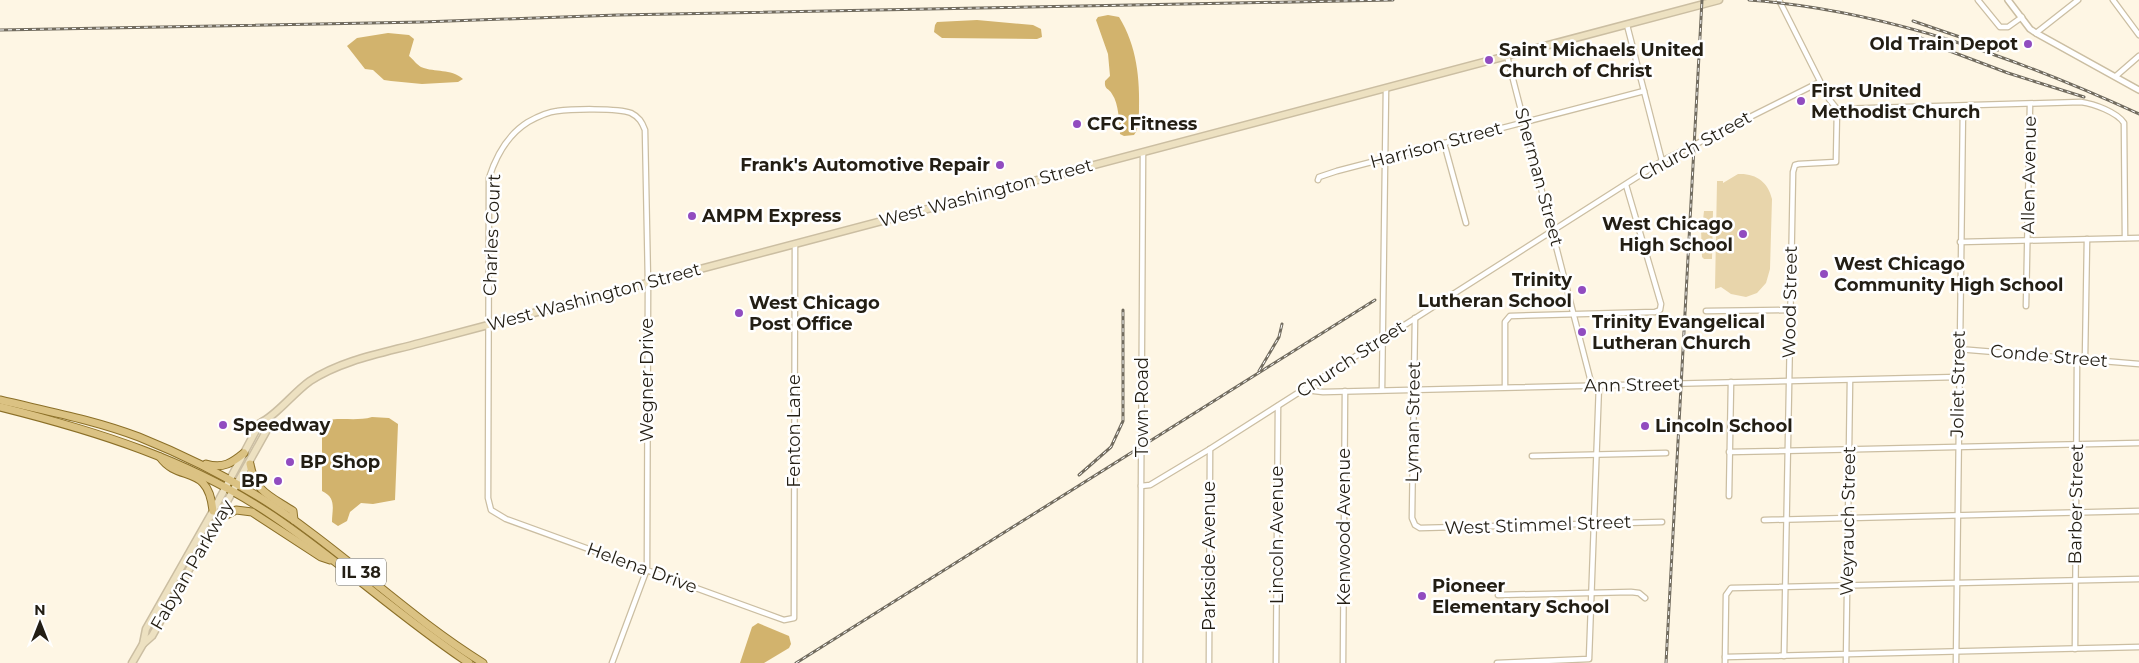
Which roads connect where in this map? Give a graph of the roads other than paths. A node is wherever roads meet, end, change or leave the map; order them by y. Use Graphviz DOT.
graph roads {
  1 [pos="1719,0"];
  2 [pos="1779,0"];
  3 [pos="1978,0"];
  4 [pos="2008,0"];
  5 [pos="2078,0"];
  6 [pos="2113,0"];
  7 [pos="2022,17"];
  8 [pos="1627,25"];
  9 [pos="2036,33"];
  10 [pos="2139,35"];
  11 [pos="1507,56"];
  12 [pos="2139,56"];
  13 [pos="2116,76"];
  14 [pos="1820,82"];
  15 [pos="1386,88"];
  16 [pos="2139,90"];
  17 [pos="1644,91"];
  18 [pos="2030,104"];
  19 [pos="1963,106"];
  20 [pos="1837,109"];
  21 [pos="556,111"];
  22 [pos="1524,123"];
  23 [pos="1444,143"];
  24 [pos="1143,152"];
  25 [pos="1385,159"];
  26 [pos="1662,161"];
  27 [pos="1318,180"];
  28 [pos="1626,185"];
  29 [pos="1466,222"];
  30 [pos="1553,231"];
  31 [pos="2125,238"];
  32 [pos="2139,238"];
  33 [pos="2087,239"];
  34 [pos="2027,240"];
  35 [pos="1960,242"];
  36 [pos="795,244"];
  37 [pos="648,282"];
  38 [pos="2026,306"];
  39 [pos="1790,310"];
  40 [pos="1706,311"];
  41 [pos="1575,314"];
  42 [pos="1415,318"];
  43 [pos="490,324"];
  44 [pos="1383,338"];
  45 [pos="1958,349"];
  46 [pos="2077,359"];
  47 [pos="2085,359"];
  48 [pos="2139,364"];
  49 [pos="1958,378"];
  50 [pos="1850,380"];
  51 [pos="1789,381"];
  52 [pos="1731,382"];
  53 [pos="1599,385"];
  54 [pos="1592,386"];
  55 [pos="1308,387"];
  56 [pos="1505,387"];
  57 [pos="1382,390"];
  58 [pos="1414,390"];
  59 [pos="1345,391"];
  60 [pos="0,400"];
  61 [pos="1278,406"];
  62 [pos="0,408"];
  63 [pos="269,419"];
  64 [pos="2139,443"];
  65 [pos="2076,444"];
  66 [pos="1957,447"];
  67 [pos="1210,449"];
  68 [pos="1850,450"];
  69 [pos="1788,451"];
  70 [pos="1730,452"];
  71 [pos="244,453"];
  72 [pos="1666,453"];
  73 [pos="1597,455"];
  74 [pos="160,456"];
  75 [pos="1532,456"];
  76 [pos="193,461"];
  77 [pos="250,464"];
  78 [pos="230,480"];
  79 [pos="238,484"];
  80 [pos="1141,486"];
  81 [pos="225,488"];
  82 [pos="234,492"];
  83 [pos="1729,496"];
  84 [pos="491,510"];
  85 [pos="213,511"];
  86 [pos="2139,511"];
  87 [pos="2076,512"];
  88 [pos="1957,515"];
  89 [pos="1786,518"];
  90 [pos="1849,518"];
  91 [pos="219,519"];
  92 [pos="294,520"];
  93 [pos="1764,520"];
  94 [pos="1662,522"];
  95 [pos="1594,523"];
  96 [pos="1415,525"];
  97 [pos="334,562"];
  98 [pos="647,569"];
  99 [pos="2139,579"];
  100 [pos="2075,581"];
  101 [pos="1956,584"];
  102 [pos="1848,586"];
  103 [pos="1786,587"];
  104 [pos="1592,592"];
  105 [pos="1498,595"];
  106 [pos="1644,598"];
  107 [pos="794,618"];
  108 [pos="143,644"];
  109 [pos="2139,648"];
  110 [pos="2075,649"];
  111 [pos="1956,652"];
  112 [pos="1846,655"];
  113 [pos="1784,656"];
  114 [pos="1725,660"];
  115 [pos="132,663"];
  116 [pos="469,663"];
  117 [pos="483,663"];
  118 [pos="612,663"];
  119 [pos="1140,663"];
  120 [pos="1208,663"];
  121 [pos="1276,663"];
  122 [pos="1343,663"];
  123 [pos="1497,663"];
  124 [pos="1846,663"];
  125 [pos="1956,663"];
  1 -- 8 [label="main road, West Washington Street"];
  2 -- 14 [label="street"];
  3 -- 7 [label="street"];
  4 -- 7 [label="street"];
  5 -- 9 [label="street"];
  6 -- 10 [label="street"];
  7 -- 9 [label="street"];
  8 -- 11 [label="main road, West Washington Street"];
  8 -- 17 [label="street"];
  9 -- 13 [label="street"];
  11 -- 15 [label="main road, West Washington Street"];
  11 -- 22 [label="street, Sherman Street"];
  12 -- 13 [label="street"];
  13 -- 16 [label="street"];
  14 -- 20 [label="street"];
  14 -- 26 [label="street, Church Street"];
  15 -- 24 [label="main road, West Washington Street"];
  15 -- 25 [label="street"];
  17 -- 22 [label="street, Harrison Street"];
  17 -- 26 [label="street"];
  18 -- 19 [label="street"];
  18 -- 31 [label="street"];
  18 -- 34 [label="street, Allen Avenue"];
  19 -- 20 [label="street"];
  19 -- 35 [label="street, Joliet Street"];
  20 -- 39 [label="street, Wood Street"];
  21 -- 37 [label="street, Wegner Drive"];
  21 -- 43 [label="street, Charles Court"];
  22 -- 23 [label="street, Harrison Street"];
  22 -- 30 [label="street, Sherman Street"];
  23 -- 25 [label="street, Harrison Street"];
  23 -- 29 [label="street"];
  24 -- 36 [label="main road, West Washington Street"];
  24 -- 80 [label="street, Town Road"];
  25 -- 27 [label="street, Harrison Street"];
  25 -- 44 [label="street"];
  26 -- 28 [label="street, Church Street"];
  28 -- 30 [label="street, Church Street"];
  28 -- 41 [label="street"];
  30 -- 41 [label="street, Sherman Street"];
  30 -- 42 [label="street, Church Street"];
  31 -- 32 [label="street"];
  31 -- 33 [label="street"];
  33 -- 34 [label="street"];
  33 -- 47 [label="street"];
  34 -- 35 [label="street"];
  34 -- 38 [label="street, Allen Avenue"];
  35 -- 45 [label="street, Joliet Street"];
  36 -- 37 [label="main road, West Washington Street"];
  36 -- 107 [label="street, Fenton Lane"];
  37 -- 43 [label="main road, West Washington Street"];
  37 -- 98 [label="street, Wegner Drive"];
  39 -- 40 [label="street"];
  39 -- 51 [label="street, Wood Street"];
  41 -- 54 [label="street, Sherman Street"];
  41 -- 56 [label="street"];
  42 -- 44 [label="street, Church Street"];
  42 -- 58 [label="street, Lyman Street"];
  43 -- 63 [label="main road, West Washington Street"];
  43 -- 84 [label="street, Charles Court"];
  44 -- 55 [label="street, Church Street"];
  44 -- 57 [label="street"];
  45 -- 46 [label="street, Conde Street"];
  45 -- 49 [label="street, Joliet Street"];
  46 -- 47 [label="street, Conde Street"];
  46 -- 65 [label="street, Barber Street"];
  47 -- 48 [label="street, Conde Street"];
  49 -- 50 [label="street, Ann Street"];
  49 -- 66 [label="street, Joliet Street"];
  50 -- 51 [label="street, Ann Street"];
  50 -- 68 [label="street, Weyrauch Street"];
  51 -- 52 [label="street, Ann Street"];
  51 -- 69 [label="street, Wood Street"];
  52 -- 53 [label="street, Ann Street"];
  52 -- 70 [label="street"];
  53 -- 54 [label="street, Ann Street"];
  53 -- 73 [label="street"];
  54 -- 56 [label="street, Ann Street"];
  55 -- 59 [label="street, Ann Street"];
  55 -- 61 [label="street, Church Street"];
  56 -- 58 [label="street, Ann Street"];
  57 -- 58 [label="street, Ann Street"];
  57 -- 59 [label="street, Ann Street"];
  58 -- 96 [label="street, Lyman Street"];
  59 -- 122 [label="street, Kenwood Avenue"];
  60 -- 76 [label="main road, IL 38"];
  61 -- 67 [label="street, Church Street"];
  61 -- 121 [label="street, Lincoln Avenue"];
  62 -- 74 [label="main road, IL 38"];
  63 -- 71 [label="main road, West Washington Street"];
  63 -- 77 [label="main road, West Washington Street"];
  64 -- 65 [label="street"];
  65 -- 66 [label="street"];
  65 -- 87 [label="street, Barber Street"];
  66 -- 68 [label="street"];
  66 -- 88 [label="street, Joliet Street"];
  67 -- 80 [label="street, Church Street"];
  67 -- 120 [label="street, Parkside Avenue"];
  68 -- 69 [label="street"];
  68 -- 90 [label="street, Weyrauch Street"];
  69 -- 70 [label="street"];
  69 -- 89 [label="street, Wood Street"];
  70 -- 83 [label="street"];
  71 -- 76 [label="main road"];
  71 -- 78 [label="main road, West Washington Street"];
  72 -- 73 [label="street"];
  73 -- 75 [label="street"];
  73 -- 95 [label="street"];
  74 -- 81 [label="main road, IL 38"];
  74 -- 85 [label="main road"];
  76 -- 78 [label="main road, IL 38"];
  77 -- 79 [label="main road, West Washington Street"];
  77 -- 92 [label="main road"];
  78 -- 79 [label="main road, IL 38"];
  78 -- 81 [label="main road, West Washington Street"];
  79 -- 82 [label="main road, Fabyan Parkway"];
  79 -- 92 [label="main road, IL 38"];
  80 -- 119 [label="street, Town Road"];
  81 -- 82 [label="main road, IL 38"];
  81 -- 85 [label="main road, Fabyan Parkway"];
  82 -- 91 [label="main road, Fabyan Parkway"];
  82 -- 97 [label="main road, IL 38"];
  84 -- 98 [label="street, Helena Drive"];
  85 -- 108 [label="main road, Fabyan Parkway"];
  86 -- 87 [label="street"];
  87 -- 88 [label="street"];
  87 -- 100 [label="street, Barber Street"];
  88 -- 90 [label="street"];
  88 -- 101 [label="street, Joliet Street"];
  89 -- 90 [label="street"];
  89 -- 93 [label="street"];
  89 -- 103 [label="street, Wood Street"];
  90 -- 102 [label="street, Weyrauch Street"];
  91 -- 97 [label="main road"];
  91 -- 108 [label="main road, Fabyan Parkway"];
  92 -- 117 [label="main road, IL 38"];
  94 -- 95 [label="street, West Stimmel Street"];
  95 -- 96 [label="street, West Stimmel Street"];
  95 -- 104 [label="street"];
  97 -- 116 [label="main road, IL 38"];
  98 -- 107 [label="street, Helena Drive"];
  98 -- 118 [label="street, Wegner Drive"];
  99 -- 100 [label="street"];
  100 -- 101 [label="street"];
  100 -- 110 [label="street, Barber Street"];
  101 -- 102 [label="street"];
  101 -- 111 [label="street, Joliet Street"];
  102 -- 103 [label="street"];
  102 -- 112 [label="street, Weyrauch Street"];
  103 -- 113 [label="street, Wood Street"];
  103 -- 114 [label="street"];
  104 -- 105 [label="street"];
  104 -- 106 [label="street"];
  104 -- 123 [label="street"];
  108 -- 115 [label="main road, Fabyan Parkway"];
  109 -- 110 [label="street"];
  110 -- 111 [label="street"];
  111 -- 112 [label="street"];
  111 -- 125 [label="street, Joliet Street"];
  112 -- 113 [label="street"];
  112 -- 124 [label="street, Weyrauch Street"];
  113 -- 114 [label="street"];
}
